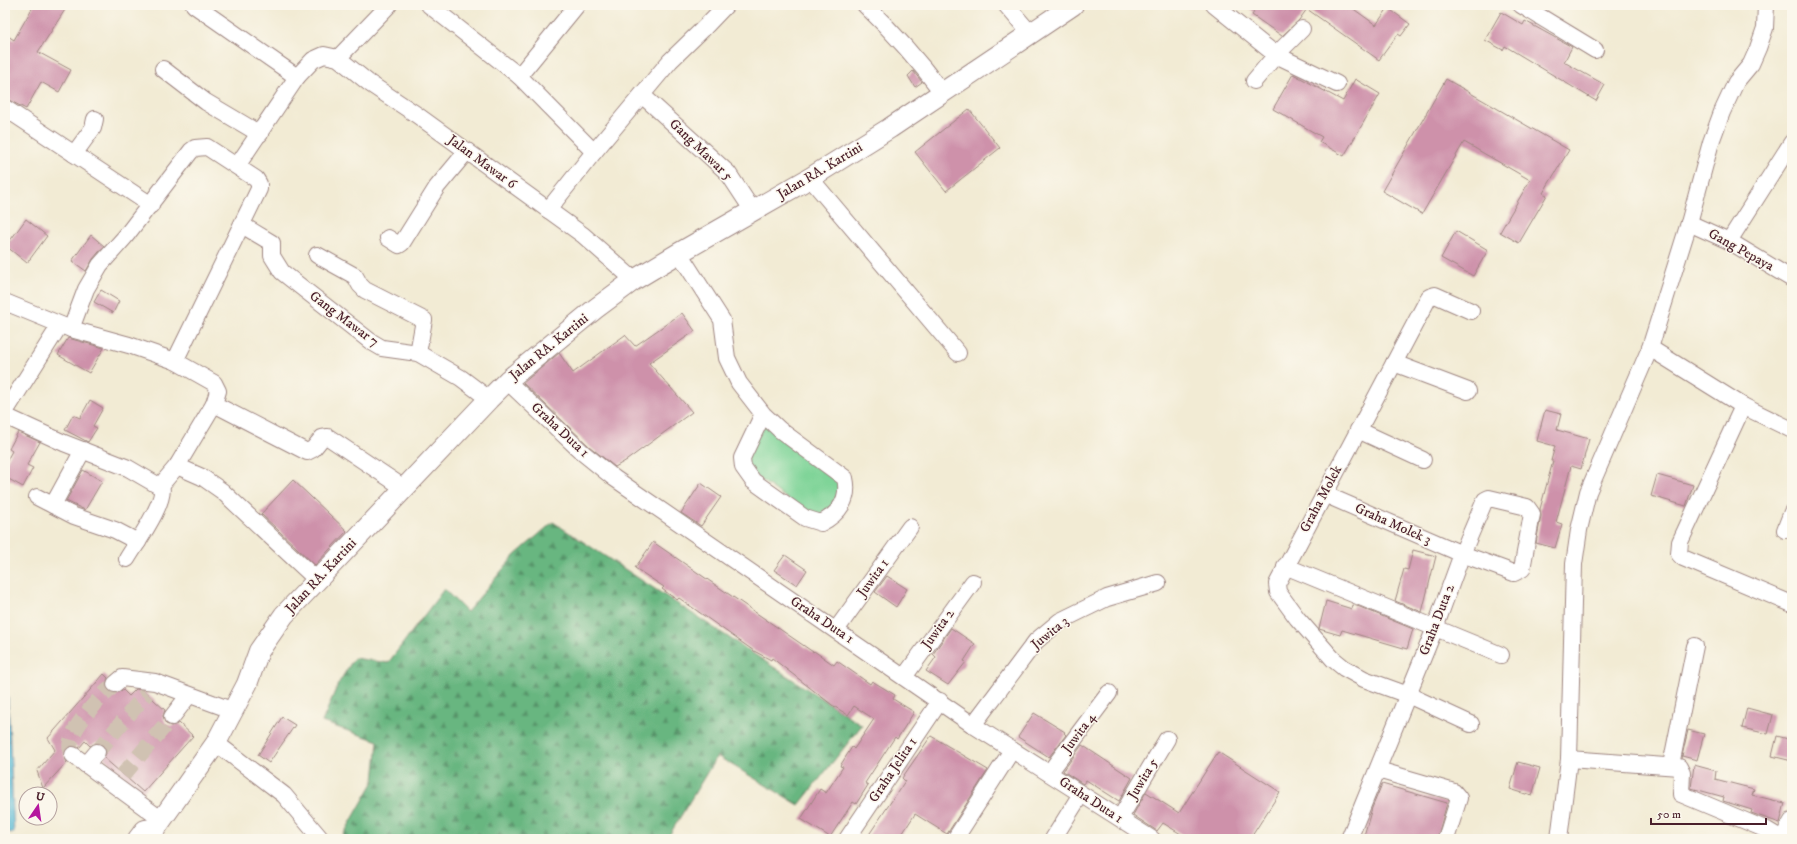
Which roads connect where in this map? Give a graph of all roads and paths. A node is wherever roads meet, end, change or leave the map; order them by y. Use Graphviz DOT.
graph roads {
  1 [pos="194,5"];
  2 [pos="389,5"];
  3 [pos="429,5"];
  4 [pos="577,5"];
  5 [pos="726,5"];
  6 [pos="865,5"];
  7 [pos="1006,5"];
  8 [pos="1073,5"];
  9 [pos="1214,5"];
  10 [pos="1521,5"];
  11 [pos="1766,5"];
  12 [pos="447,10"];
  13 [pos="1302,29"];
  14 [pos="1030,33"];
  15 [pos="1595,50"];
  16 [pos="1276,55"];
  17 [pos="331,56"];
  18 [pos="163,69"];
  19 [pos="519,76"];
  20 [pos="297,77"];
  21 [pos="1254,81"];
  22 [pos="1337,84"];
  23 [pos="940,89"];
  24 [pos="642,95"];
  25 [pos="5,108"];
  26 [pos="95,119"];
  27 [pos="260,134"];
  28 [pos="1792,142"];
  29 [pos="467,151"];
  30 [pos="594,152"];
  31 [pos="74,154"];
  32 [pos="237,166"];
  33 [pos="810,178"];
  34 [pos="151,204"];
  35 [pos="548,210"];
  36 [pos="753,211"];
  37 [pos="1689,223"];
  38 [pos="242,225"];
  39 [pos="388,238"];
  40 [pos="1729,242"];
  41 [pos="678,253"];
  42 [pos="317,255"];
  43 [pos="1792,279"];
  44 [pos="634,280"];
  45 [pos="5,302"];
  46 [pos="1472,311"];
  47 [pos="66,327"];
  48 [pos="1650,348"];
  49 [pos="418,353"];
  50 [pos="958,353"];
  51 [pos="175,361"];
  52 [pos="1394,363"];
  53 [pos="507,381"];
  54 [pos="1468,391"];
  55 [pos="489,399"];
  56 [pos="214,404"];
  57 [pos="1743,406"];
  58 [pos="5,412"];
  59 [pos="763,414"];
  60 [pos="5,416"];
  61 [pos="1358,430"];
  62 [pos="1792,430"];
  63 [pos="83,450"];
  64 [pos="1423,460"];
  65 [pos="177,466"];
  66 [pos="161,485"];
  67 [pos="404,488"];
  68 [pos="1324,494"];
  69 [pos="37,497"];
  70 [pos="53,505"];
  71 [pos="1792,512"];
  72 [pos="910,526"];
  73 [pos="1785,530"];
  74 [pos="138,542"];
  75 [pos="1462,554"];
  76 [pos="127,558"];
  77 [pos="1285,566"];
  78 [pos="1522,569"];
  79 [pos="317,580"];
  80 [pos="973,582"];
  81 [pos="1158,583"];
  82 [pos="1792,604"];
  83 [pos="1435,628"];
  84 [pos="836,630"];
  85 [pos="1696,646"];
  86 [pos="1502,655"];
  87 [pos="904,677"];
  88 [pos="115,684"];
  89 [pos="1109,693"];
  90 [pos="189,695"];
  91 [pos="1408,695"];
  92 [pos="940,701"];
  93 [pos="234,711"];
  94 [pos="172,717"];
  95 [pos="1471,724"];
  96 [pos="973,725"];
  97 [pos="1167,739"];
  98 [pos="216,743"];
  99 [pos="1012,750"];
  100 [pos="97,752"];
  101 [pos="73,755"];
  102 [pos="1569,759"];
  103 [pos="86,765"];
  104 [pos="1671,765"];
  105 [pos="1378,770"];
  106 [pos="1049,773"];
  107 [pos="1081,794"];
  108 [pos="1120,818"];
  109 [pos="1792,821"];
  110 [pos="152,833"];
  111 [pos="321,839"];
  112 [pos="847,839"];
  113 [pos="955,839"];
  114 [pos="1053,839"];
  115 [pos="1152,839"];
  116 [pos="1349,839"];
  117 [pos="1446,839"];
  118 [pos="1559,839"];
  1 -- 20 [label="street"];
  2 -- 17 [label="street"];
  3 -- 12 [label="street"];
  4 -- 19 [label="street"];
  5 -- 24 [label="street"];
  6 -- 23 [label="street"];
  7 -- 14 [label="street"];
  8 -- 14 [label="main road, Jalan RA. Kartini"];
  9 -- 16 [label="street"];
  10 -- 15 [label="street"];
  11 -- 37 [label="street"];
  12 -- 19 [label="street"];
  13 -- 16 [label="street"];
  14 -- 23 [label="main road, Jalan RA. Kartini"];
  16 -- 21 [label="street"];
  16 -- 22 [label="street"];
  17 -- 20 [label="street"];
  17 -- 29 [label="street, Jalan Mawar 6"];
  18 -- 27 [label="street"];
  19 -- 30 [label="street"];
  20 -- 27 [label="street"];
  23 -- 33 [label="main road, Jalan RA. Kartini"];
  24 -- 30 [label="street"];
  24 -- 36 [label="street, Gang Mawar 5"];
  25 -- 31 [label="street"];
  26 -- 31 [label="street"];
  27 -- 32 [label="street"];
  28 -- 40 [label="street"];
  29 -- 35 [label="street, Jalan Mawar 6"];
  29 -- 39 [label="street"];
  30 -- 35 [label="street"];
  31 -- 34 [label="street"];
  32 -- 34 [label="street"];
  32 -- 38 [label="street"];
  33 -- 36 [label="main road, Jalan RA. Kartini"];
  33 -- 50 [label="street"];
  34 -- 47 [label="street"];
  35 -- 44 [label="street, Jalan Mawar 6"];
  36 -- 41 [label="main road, Jalan RA. Kartini"];
  37 -- 40 [label="street, Gang Pepaya"];
  37 -- 48 [label="street"];
  38 -- 49 [label="street, Gang Mawar 7"];
  38 -- 51 [label="street"];
  40 -- 43 [label="street, Gang Pepaya"];
  41 -- 44 [label="main road, Jalan RA. Kartini"];
  41 -- 59 [label="street"];
  42 -- 49 [label="street"];
  44 -- 53 [label="main road, Jalan RA. Kartini"];
  45 -- 47 [label="street"];
  46 -- 52 [label="street, Graha Molek"];
  47 -- 51 [label="street"];
  47 -- 58 [label="street"];
  48 -- 57 [label="street"];
  48 -- 102 [label="street"];
  49 -- 55 [label="street, Gang Mawar 7"];
  51 -- 56 [label="street"];
  52 -- 54 [label="street"];
  52 -- 61 [label="street, Graha Molek"];
  53 -- 55 [label="main road, Jalan RA. Kartini"];
  53 -- 84 [label="street, Graha Duta 1"];
  55 -- 67 [label="main road, Jalan RA. Kartini"];
  56 -- 65 [label="street"];
  56 -- 67 [label="street"];
  57 -- 62 [label="street"];
  57 -- 82 [label="street"];
  59 -- 59 [label="street"];
  60 -- 63 [label="street"];
  61 -- 64 [label="street"];
  61 -- 68 [label="street, Graha Molek"];
  63 -- 66 [label="street"];
  63 -- 70 [label="street"];
  65 -- 66 [label="street"];
  65 -- 79 [label="street"];
  66 -- 74 [label="street"];
  67 -- 79 [label="main road, Jalan RA. Kartini"];
  68 -- 75 [label="street, Graha Molek 3"];
  68 -- 77 [label="street, Graha Molek"];
  69 -- 70 [label="street"];
  70 -- 74 [label="street"];
  71 -- 73 [label="street"];
  72 -- 84 [label="street, Juwita 1"];
  74 -- 76 [label="street"];
  75 -- 78 [label="street, Graha Molek 3"];
  75 -- 78 [label="street, Graha Duta 2"];
  75 -- 83 [label="street, Graha Duta 2"];
  77 -- 83 [label="street"];
  77 -- 91 [label="street, Graha Molek"];
  79 -- 93 [label="main road, Jalan RA. Kartini"];
  80 -- 87 [label="street, Juwita 2"];
  81 -- 96 [label="street, Juwita 3"];
  83 -- 86 [label="street"];
  83 -- 91 [label="street, Graha Duta 2"];
  84 -- 87 [label="street, Graha Duta 1"];
  85 -- 104 [label="street"];
  87 -- 92 [label="street, Graha Duta 1"];
  88 -- 90 [label="street"];
  89 -- 106 [label="street, Juwita 4"];
  90 -- 93 [label="street"];
  90 -- 94 [label="street"];
  91 -- 95 [label="street, Graha Molek"];
  91 -- 105 [label="street, Graha Duta 2"];
  92 -- 96 [label="street, Graha Duta 1"];
  92 -- 112 [label="street, Graha Jelita 1"];
  93 -- 98 [label="main road, Jalan RA. Kartini"];
  96 -- 99 [label="street, Graha Duta 1"];
  97 -- 108 [label="street, Juwita 5"];
  98 -- 110 [label="main road, Jalan RA. Kartini"];
  98 -- 111 [label="street"];
  99 -- 106 [label="street, Graha Duta 1"];
  99 -- 113 [label="street"];
  100 -- 103 [label="street"];
  101 -- 103 [label="street"];
  102 -- 104 [label="street"];
  102 -- 118 [label="street"];
  103 -- 110 [label="street"];
  104 -- 109 [label="street"];
  105 -- 116 [label="street, Graha Duta 2"];
  105 -- 117 [label="street"];
  106 -- 107 [label="street, Graha Duta 1"];
  107 -- 108 [label="street, Graha Duta 1"];
  107 -- 114 [label="street"];
  108 -- 115 [label="street, Graha Duta 1"];
}
